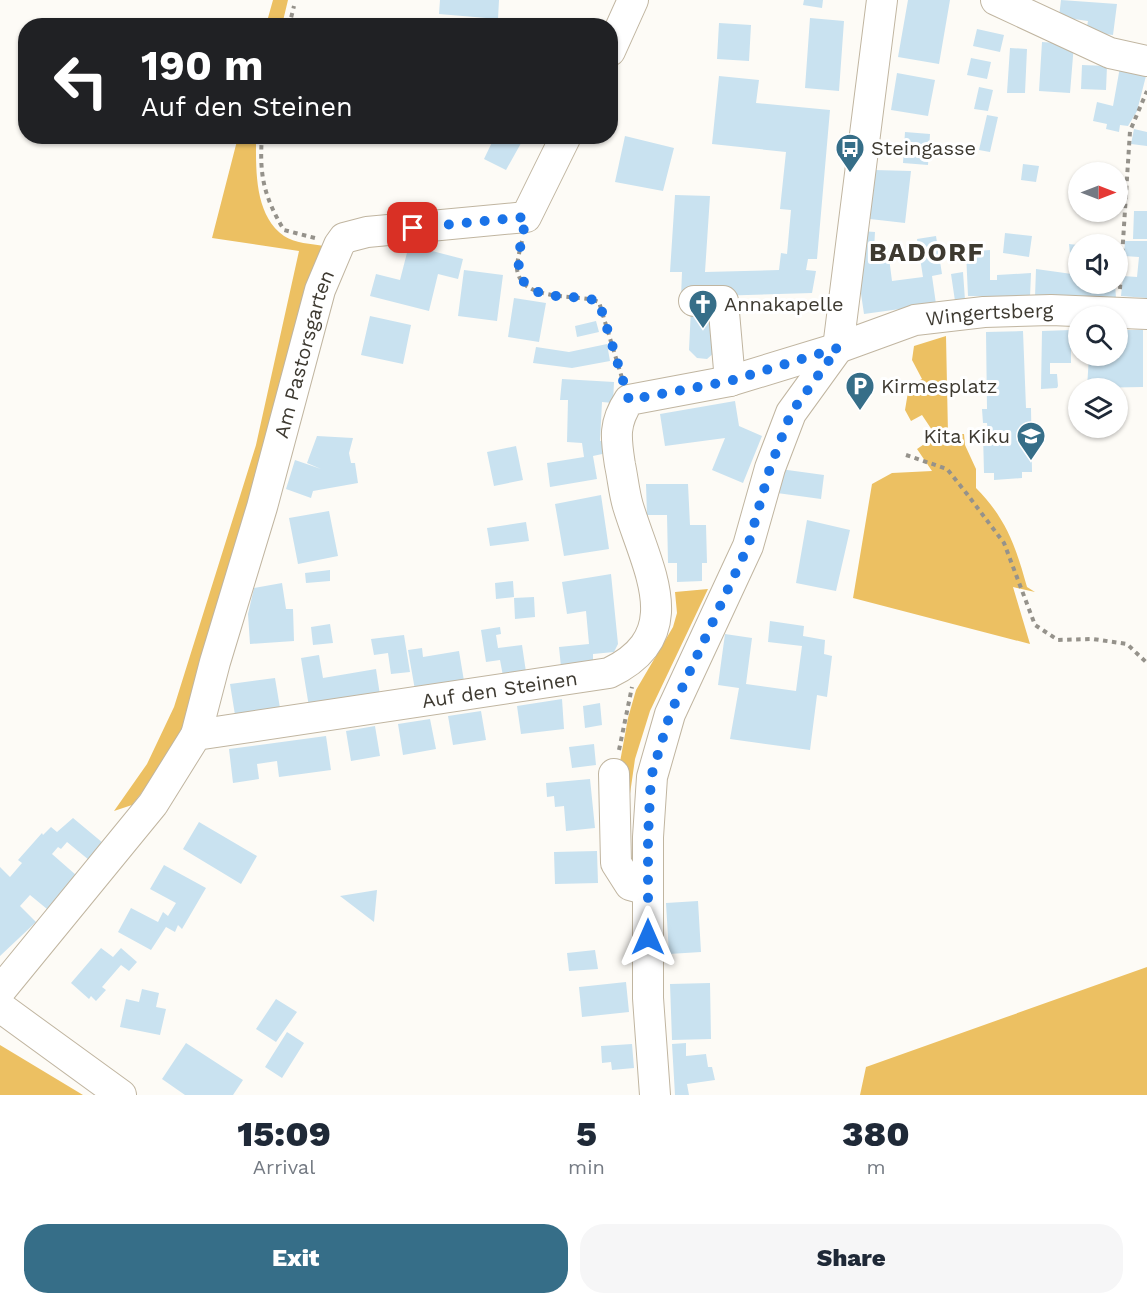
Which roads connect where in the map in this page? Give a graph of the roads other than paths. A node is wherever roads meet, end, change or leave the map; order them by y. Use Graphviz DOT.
graph roads {
  1 [pos="633,0"];
  2 [pos="882,0"];
  3 [pos="996,0"];
  4 [pos="618,33"];
  5 [pos="1147,61"];
  6 [pos="562,144"];
  7 [pos="694,301"];
  8 [pos="1133,314"];
  9 [pos="838,348"];
  10 [pos="730,381"];
  11 [pos="196,735"];
  12 [pos="614,774"];
  13 [pos="648,890"];
  14 [pos="0,991"];
  15 [pos="0,1007"];
  16 [pos="121,1095"];
  17 [pos="655,1095"];
  1 -- 4 [label="street"];
  2 -- 9 [label="street"];
  3 -- 5 [label="street"];
  6 -- 11 [label="street, Am Pastorsgarten"];
  7 -- 10 [label="street"];
  8 -- 9 [label="street, Wingertsberg"];
  9 -- 10 [label="street"];
  9 -- 13 [label="street"];
  10 -- 11 [label="street, Auf den Steinen"];
  11 -- 14 [label="street"];
  12 -- 13 [label="street"];
  13 -- 17 [label="street"];
  15 -- 16 [label="street"];
}
